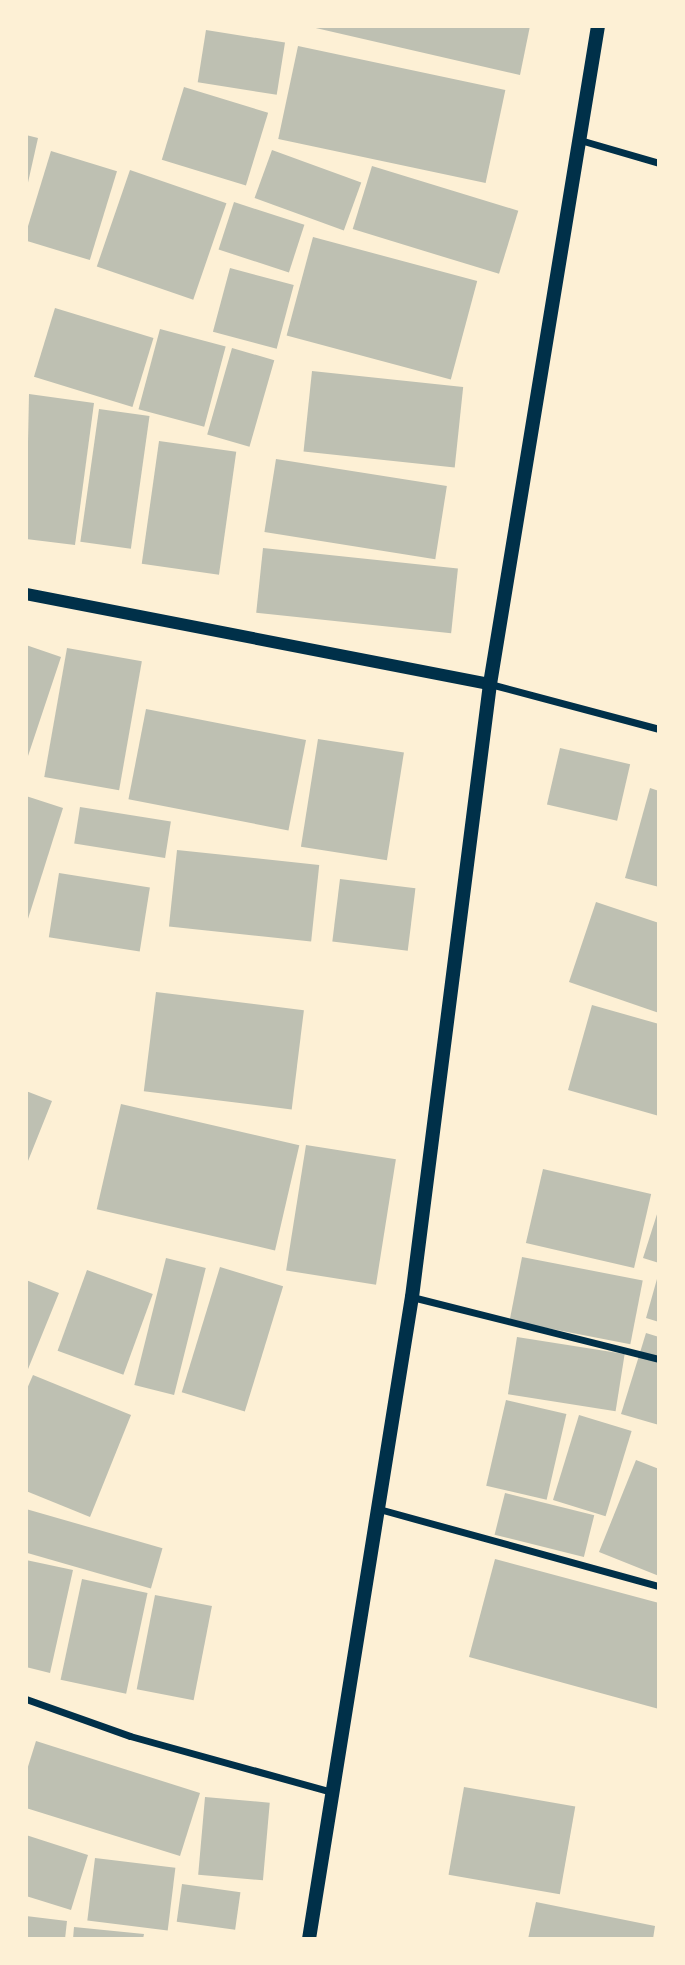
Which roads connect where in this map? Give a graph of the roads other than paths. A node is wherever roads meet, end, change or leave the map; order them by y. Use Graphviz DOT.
graph roads {
  1 [pos="598,26"];
  2 [pos="579,140"];
  3 [pos="659,163"];
  4 [pos="26,594"];
  5 [pos="490,684"];
  6 [pos="659,729"];
  7 [pos="412,1297"];
  8 [pos="659,1359"];
  9 [pos="379,1509"];
  10 [pos="659,1586"];
  11 [pos="26,1699"];
  12 [pos="333,1793"];
  13 [pos="309,1939"];
  1 -- 2 [label="main road"];
  2 -- 3 [label="street"];
  2 -- 5 [label="main road"];
  4 -- 5 [label="street"];
  5 -- 6 [label="street"];
  5 -- 7 [label="main road"];
  7 -- 8 [label="street"];
  7 -- 9 [label="main road"];
  9 -- 10 [label="street"];
  9 -- 12 [label="main road"];
  11 -- 12 [label="street"];
  12 -- 13 [label="main road"];
}
